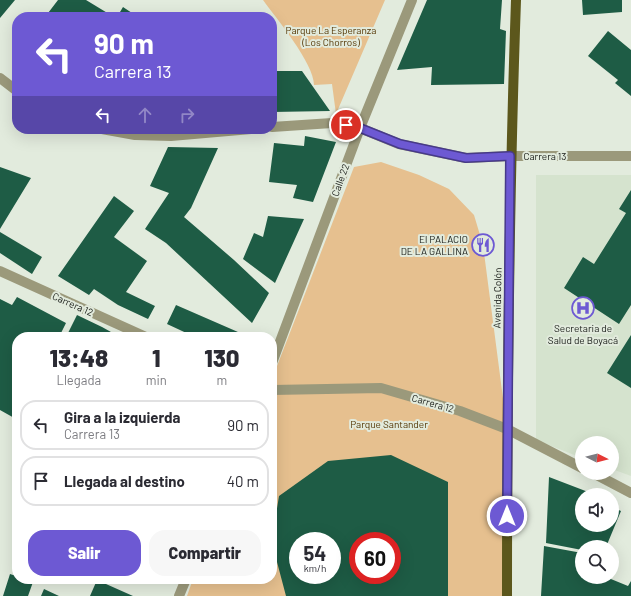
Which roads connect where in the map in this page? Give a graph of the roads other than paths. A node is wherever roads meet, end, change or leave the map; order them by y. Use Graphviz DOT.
graph roads {
  1 [pos="412,0"];
  2 [pos="516,0"];
  3 [pos="0,78"];
  4 [pos="12,87"];
  5 [pos="277,127"];
  6 [pos="360,128"];
  7 [pos="130,134"];
  8 [pos="194,134"];
  9 [pos="510,156"];
  10 [pos="631,156"];
  11 [pos="0,271"];
  12 [pos="135,332"];
  13 [pos="277,349"];
  14 [pos="277,390"];
  15 [pos="507,429"];
  16 [pos="575,464"];
  17 [pos="606,480"];
  18 [pos="631,492"];
  19 [pos="184,584"];
  20 [pos="179,596"];
  21 [pos="507,596"];
  1 -- 6 [label="street, Calle 22"];
  2 -- 9 [label="main road, Avenida Colón"];
  3 -- 4 [label="street"];
  5 -- 6 [label="street, Carrera 13"];
  6 -- 9 [label="street, Carrera 13"];
  6 -- 13 [label="street, Calle 22"];
  7 -- 8 [label="street"];
  9 -- 10 [label="street, Carrera 13"];
  9 -- 15 [label="main road, Avenida Colón"];
  11 -- 12 [label="street, Carrera 12"];
  14 -- 15 [label="street, Carrera 12"];
  15 -- 16 [label="street, Carrera 12"];
  15 -- 21 [label="main road, Avenida Colón"];
  17 -- 18 [label="street"];
  19 -- 20 [label="street"];
}
